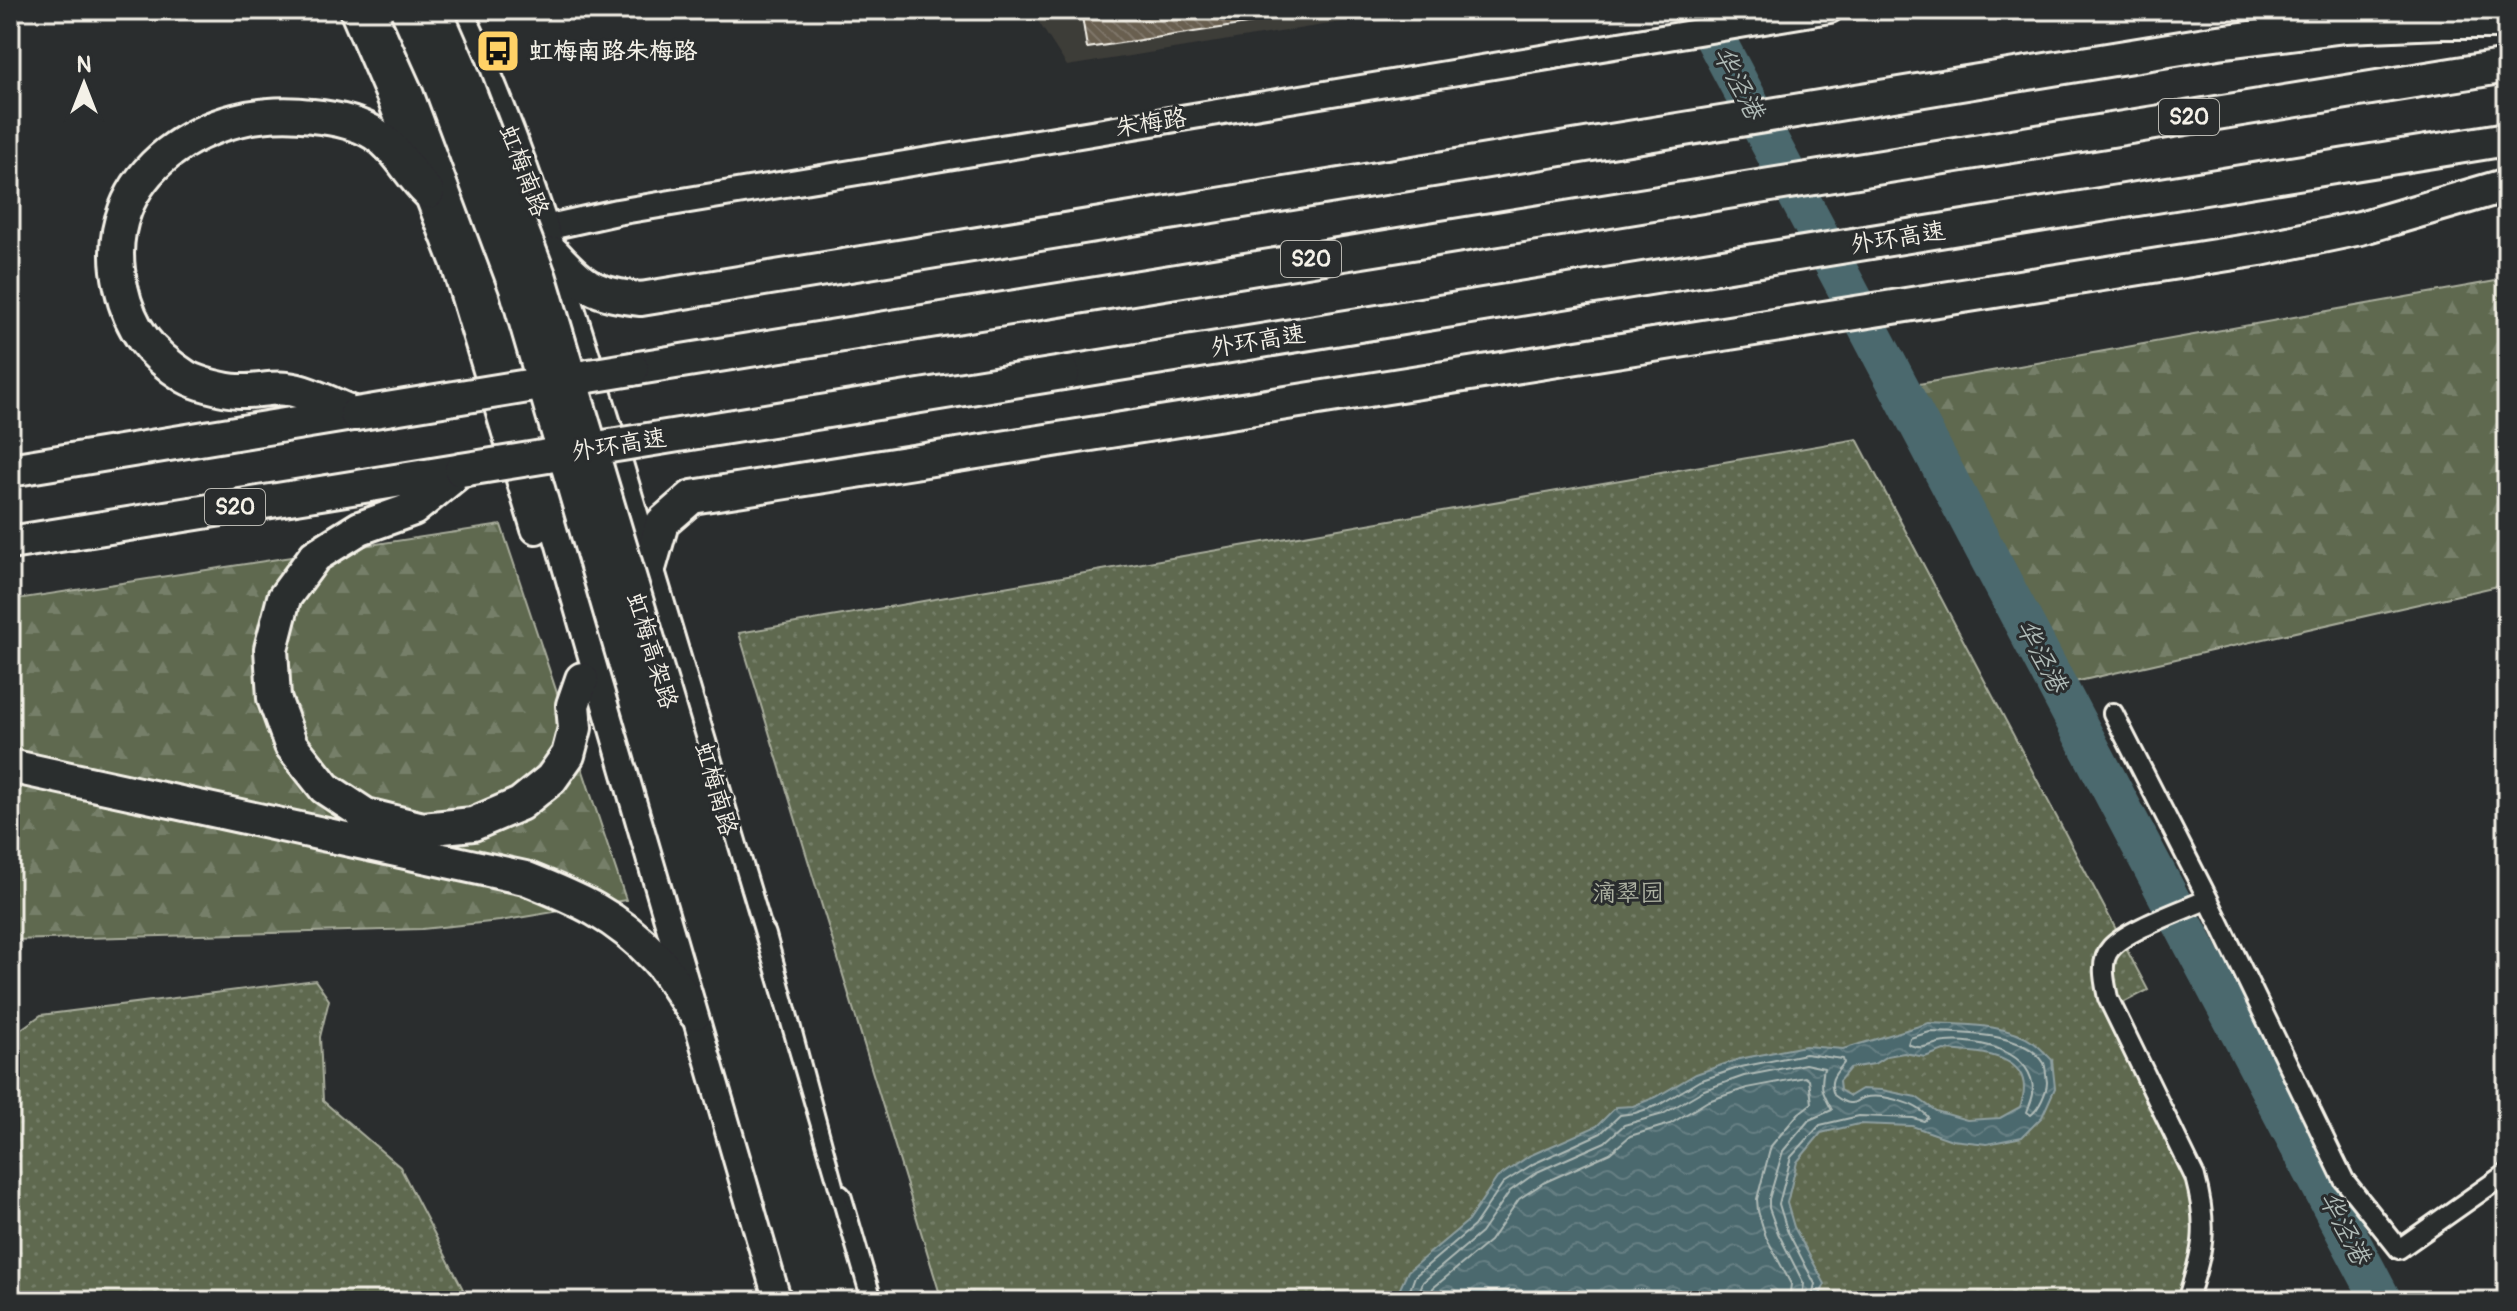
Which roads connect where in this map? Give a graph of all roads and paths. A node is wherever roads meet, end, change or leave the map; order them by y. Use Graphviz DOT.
graph roads {
  1 [pos="354,10"];
  2 [pos="379,10"];
  3 [pos="407,10"];
  4 [pos="435,10"];
  5 [pos="458,10"];
  6 [pos="1830,10"];
  7 [pos="2507,22"];
  8 [pos="2507,66"];
  9 [pos="2507,139"];
  10 [pos="2507,185"];
  11 [pos="428,192"];
  12 [pos="550,241"];
  13 [pos="474,243"];
  14 [pos="356,414"];
  15 [pos="10,470"];
  16 [pos="461,470"];
  17 [pos="10,543"];
  18 [pos="650,565"];
  19 [pos="582,679"];
  20 [pos="2113,713"];
  21 [pos="10,766"];
  22 [pos="2208,899"];
  23 [pos="759,936"];
  24 [pos="676,945"];
  25 [pos="695,1013"];
  26 [pos="2507,1173"];
  27 [pos="779,1301"];
  28 [pos="811,1301"];
  29 [pos="843,1301"];
  30 [pos="857,1301"];
  31 [pos="867,1301"];
  32 [pos="2187,1301"];
  1 -- 11 [label="main road"];
  2 -- 13 [label="main road"];
  3 -- 28 [label="highway, 虹梅高架路, bridge"];
  4 -- 29 [label="highway, 虹梅高架路, bridge"];
  5 -- 12 [label="main road, 虹梅南路"];
  6 -- 12 [label="street, 朱梅路"];
  7 -- 12 [label="highway"];
  8 -- 14 [label="highway, S20, bridge"];
  9 -- 16 [label="highway, 外环高速 / S20, bridge"];
  10 -- 18 [label="highway"];
  11 -- 14 [label="highway"];
  11 -- 19 [label="main road"];
  12 -- 13 [label="street, 朱梅路"];
  12 -- 18 [label="main road, 虹梅南路"];
  13 -- 24 [label="main road"];
  14 -- 15 [label="highway, S20"];
  16 -- 17 [label="highway, 外环高速 / S20"];
  16 -- 19 [label="highway"];
  18 -- 23 [label="main road, 虹梅南路"];
  19 -- 24 [label="main road"];
  20 -- 22 [label="street"];
  21 -- 25 [label="highway"];
  22 -- 26 [label="street"];
  22 -- 32 [label="street"];
  23 -- 30 [label="highway"];
  23 -- 31 [label="main road, 虹梅南路"];
  24 -- 25 [label="main road"];
  25 -- 27 [label="main road"];
}
